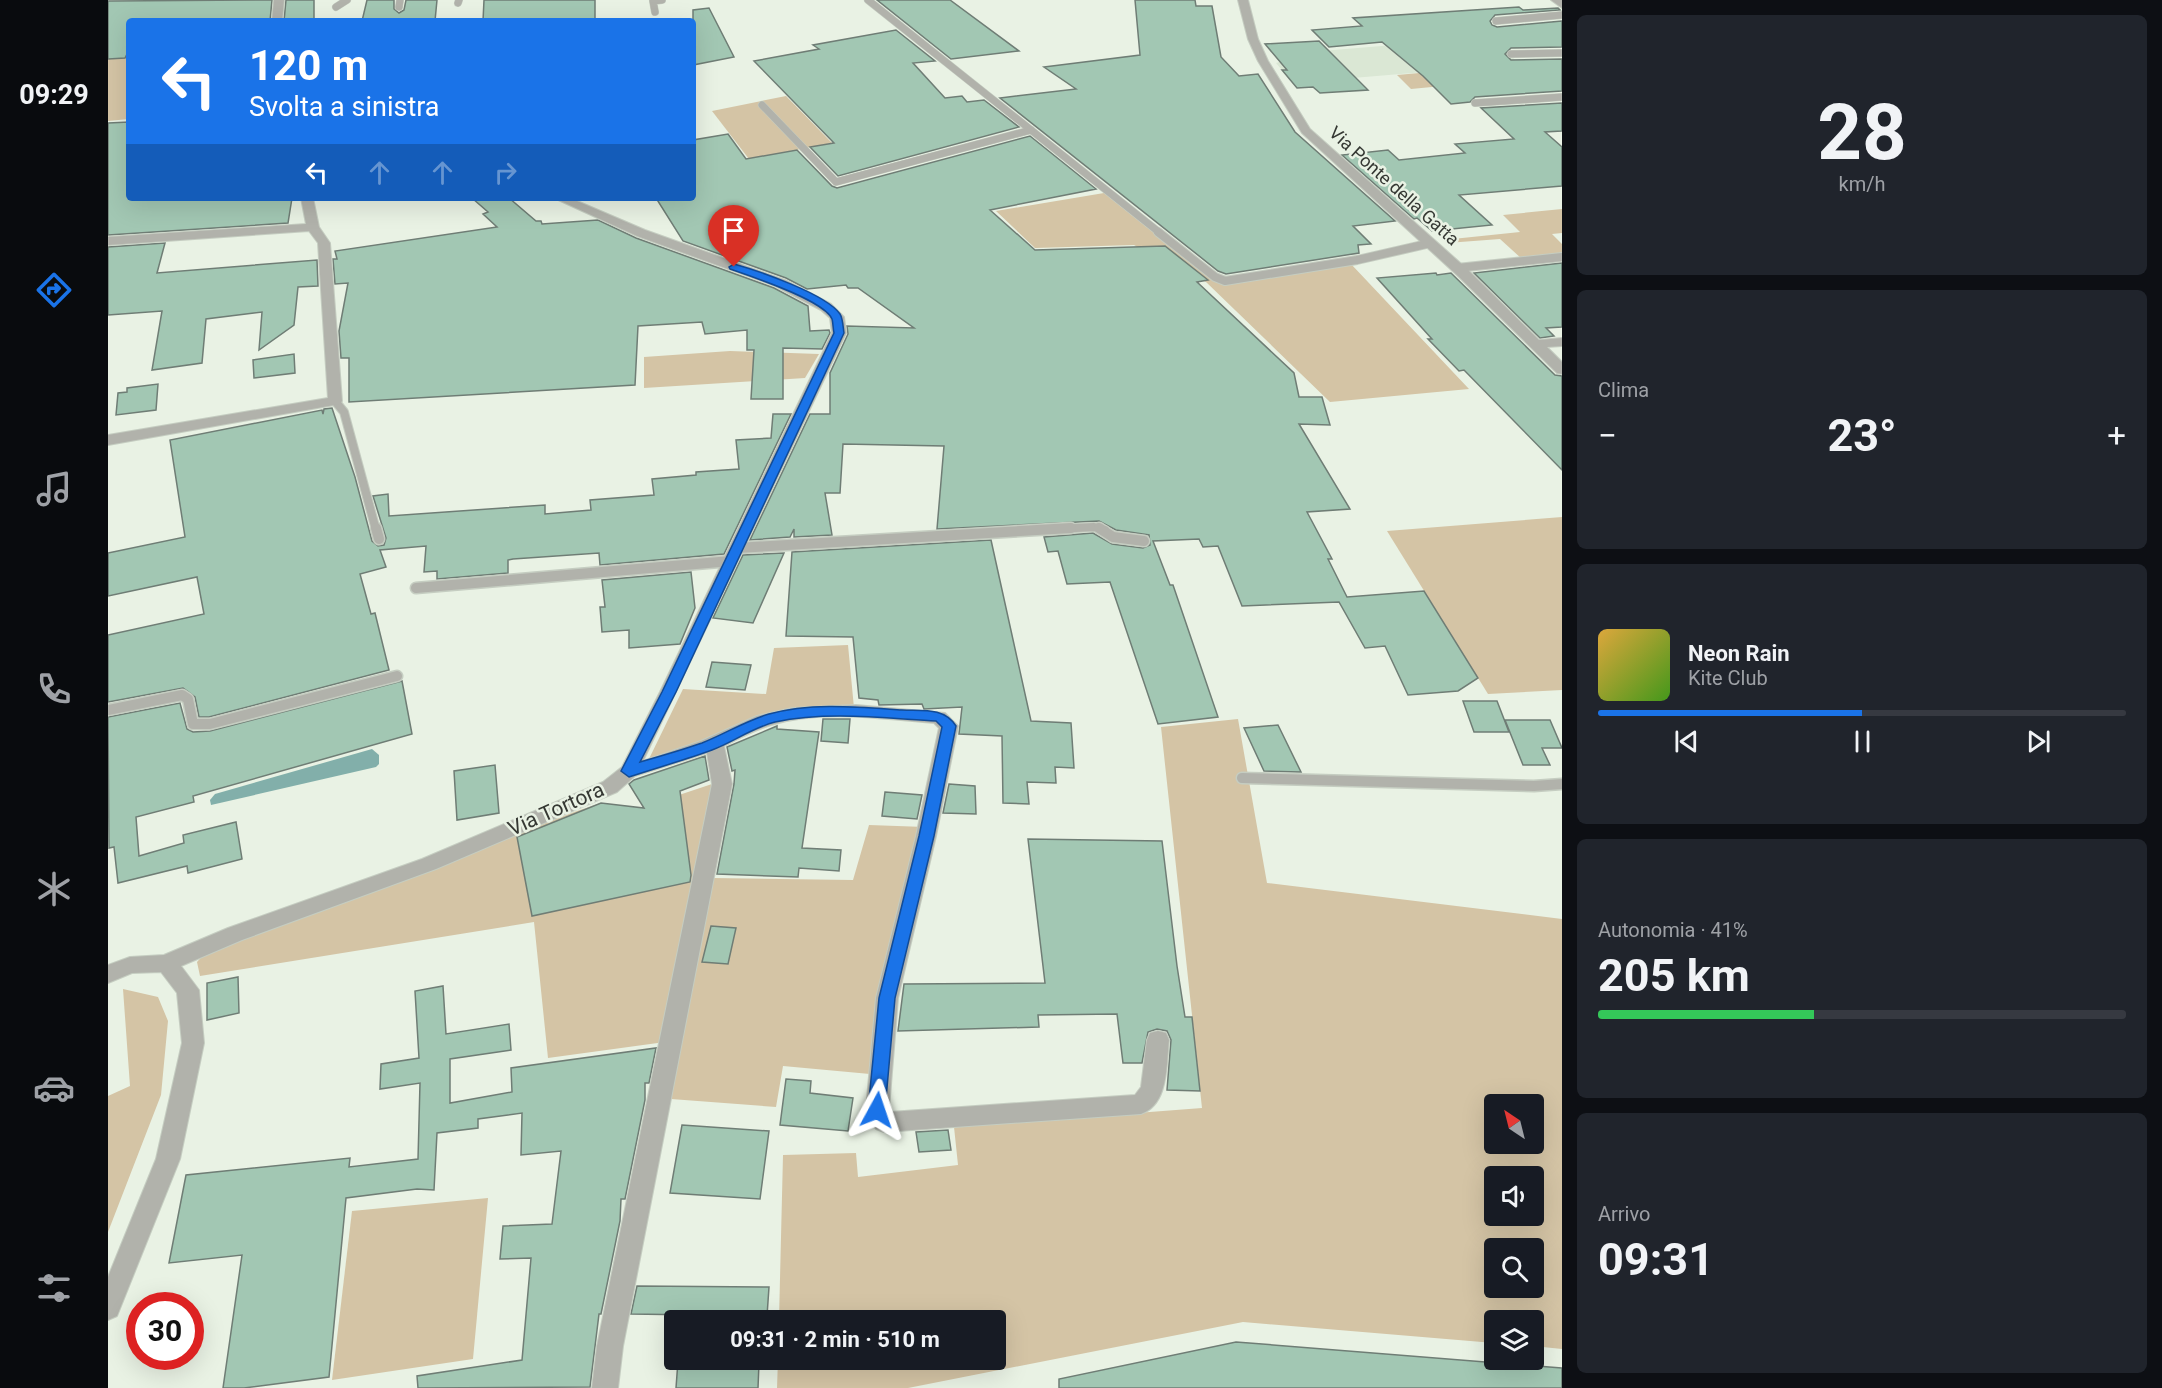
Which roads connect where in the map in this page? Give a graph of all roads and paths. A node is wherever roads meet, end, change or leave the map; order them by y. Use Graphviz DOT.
graph roads {
  1 [pos="279,0"];
  2 [pos="347,0"];
  3 [pos="662,0"];
  4 [pos="868,0"];
  5 [pos="1243,0"];
  6 [pos="1556,0"];
  7 [pos="1562,5"];
  8 [pos="336,7"];
  9 [pos="655,12"];
  10 [pos="1562,15"];
  11 [pos="277,18"];
  12 [pos="1496,21"];
  13 [pos="1562,53"];
  14 [pos="1511,54"];
  15 [pos="1562,97"];
  16 [pos="1475,103"];
  17 [pos="762,105"];
  18 [pos="1031,130"];
  19 [pos="308,201"];
  20 [pos="567,201"];
  21 [pos="313,227"];
  22 [pos="108,241"];
  23 [pos="1431,243"];
  24 [pos="1562,258"];
  25 [pos="1457,268"];
  26 [pos="1562,342"];
  27 [pos="1536,344"];
  28 [pos="1562,370"];
  29 [pos="335,401"];
  30 [pos="108,440"];
  31 [pos="379,539"];
  32 [pos="1144,541"];
  33 [pos="734,555"];
  34 [pos="416,588"];
  35 [pos="397,676"];
  36 [pos="108,710"];
  37 [pos="708,746"];
  38 [pos="629,771"];
  39 [pos="1242,778"];
  40 [pos="1562,784"];
  41 [pos="165,963"];
  42 [pos="108,974"];
  43 [pos="1158,1040"];
  44 [pos="108,1308"];
  45 [pos="605,1388"];
  1 -- 11 [label="street"];
  2 -- 8 [label="lane"];
  3 -- 9 [label="lane"];
  4 -- 18 [label="lane"];
  5 -- 23 [label="street, Via Ponte della Gatta"];
  6 -- 7 [label="street"];
  10 -- 12 [label="lane"];
  13 -- 14 [label="lane"];
  15 -- 16 [label="lane"];
  17 -- 18 [label="lane"];
  18 -- 23 [label="lane"];
  19 -- 21 [label="street"];
  20 -- 33 [label="street, Via Tortora"];
  21 -- 22 [label="street"];
  21 -- 29 [label="street"];
  23 -- 25 [label="street, Via Ponte della Gatta"];
  24 -- 25 [label="lane"];
  25 -- 27 [label="street, Via Ponte della Gatta"];
  26 -- 27 [label="street"];
  27 -- 28 [label="street, Via Ponte della Gatta"];
  29 -- 30 [label="street"];
  29 -- 31 [label="lane"];
  32 -- 33 [label="lane"];
  33 -- 34 [label="lane"];
  33 -- 38 [label="street, Via Tortora"];
  35 -- 36 [label="lane"];
  37 -- 38 [label="street"];
  37 -- 43 [label="street"];
  37 -- 45 [label="street"];
  38 -- 41 [label="street, Via Tortora"];
  39 -- 40 [label="lane"];
  41 -- 42 [label="street, Via Tortora"];
  41 -- 44 [label="street"];
}
